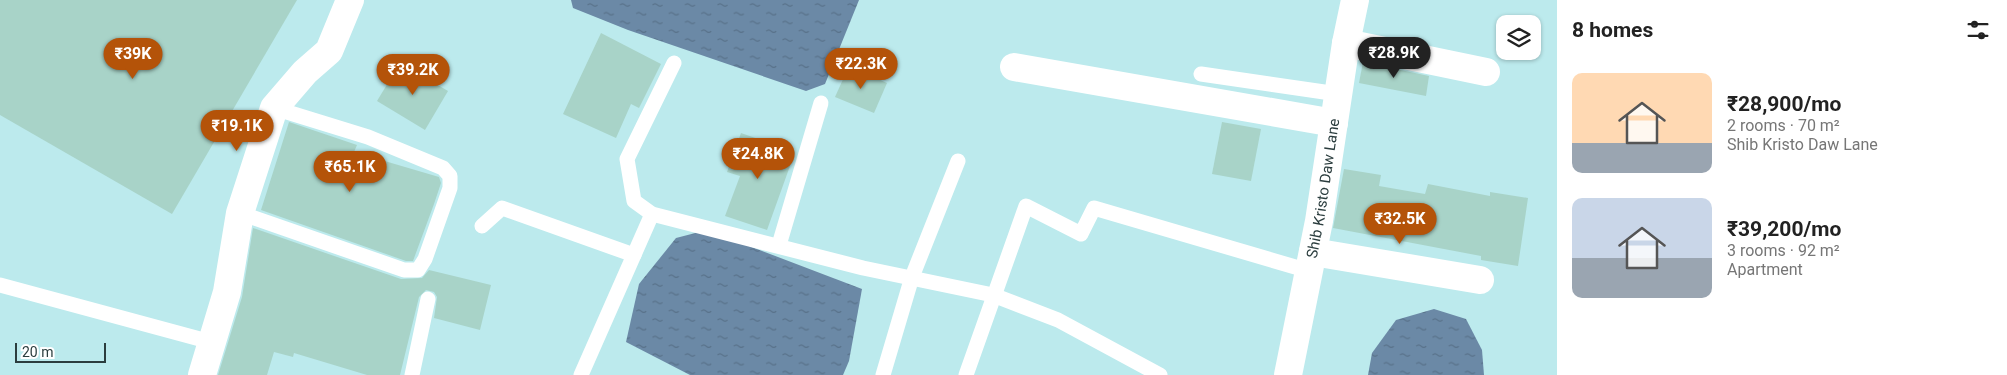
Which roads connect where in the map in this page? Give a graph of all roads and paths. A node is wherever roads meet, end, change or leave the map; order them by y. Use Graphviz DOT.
graph roads {
  1 [pos="350,0"];
  2 [pos="1355,0"];
  3 [pos="1346,42"];
  4 [pos="674,63"];
  5 [pos="1014,67"];
  6 [pos="1486,72"];
  7 [pos="1201,74"];
  8 [pos="1338,94"];
  9 [pos="821,103"];
  10 [pos="274,108"];
  11 [pos="1334,123"];
  12 [pos="958,161"];
  13 [pos="240,213"];
  14 [pos="652,214"];
  15 [pos="482,226"];
  16 [pos="779,245"];
  17 [pos="634,254"];
  18 [pos="1311,261"];
  19 [pos="912,277"];
  20 [pos="1480,280"];
  21 [pos="0,285"];
  22 [pos="993,296"];
  23 [pos="428,300"];
  24 [pos="211,342"];
  25 [pos="202,375"];
  26 [pos="412,375"];
  27 [pos="581,375"];
  28 [pos="883,375"];
  29 [pos="966,375"];
  30 [pos="1160,375"];
  31 [pos="1288,375"];
  1 -- 10 [label="street"];
  2 -- 3 [label="street, Shib Kristo Daw Lane"];
  3 -- 6 [label="street"];
  3 -- 8 [label="street, Shib Kristo Daw Lane"];
  4 -- 14 [label="lane"];
  5 -- 11 [label="street"];
  7 -- 8 [label="lane"];
  8 -- 11 [label="street, Shib Kristo Daw Lane"];
  9 -- 16 [label="lane"];
  10 -- 13 [label="street"];
  10 -- 13 [label="lane"];
  11 -- 18 [label="street, Shib Kristo Daw Lane"];
  12 -- 19 [label="lane"];
  13 -- 24 [label="street"];
  14 -- 16 [label="lane"];
  14 -- 17 [label="lane"];
  15 -- 17 [label="lane"];
  16 -- 19 [label="lane"];
  17 -- 27 [label="lane"];
  18 -- 20 [label="street"];
  18 -- 22 [label="lane"];
  18 -- 31 [label="street, Shib Kristo Daw Lane"];
  19 -- 22 [label="lane"];
  19 -- 28 [label="lane"];
  21 -- 24 [label="lane"];
  22 -- 29 [label="lane"];
  22 -- 30 [label="lane"];
  23 -- 26 [label="lane"];
  24 -- 25 [label="street"];
}
